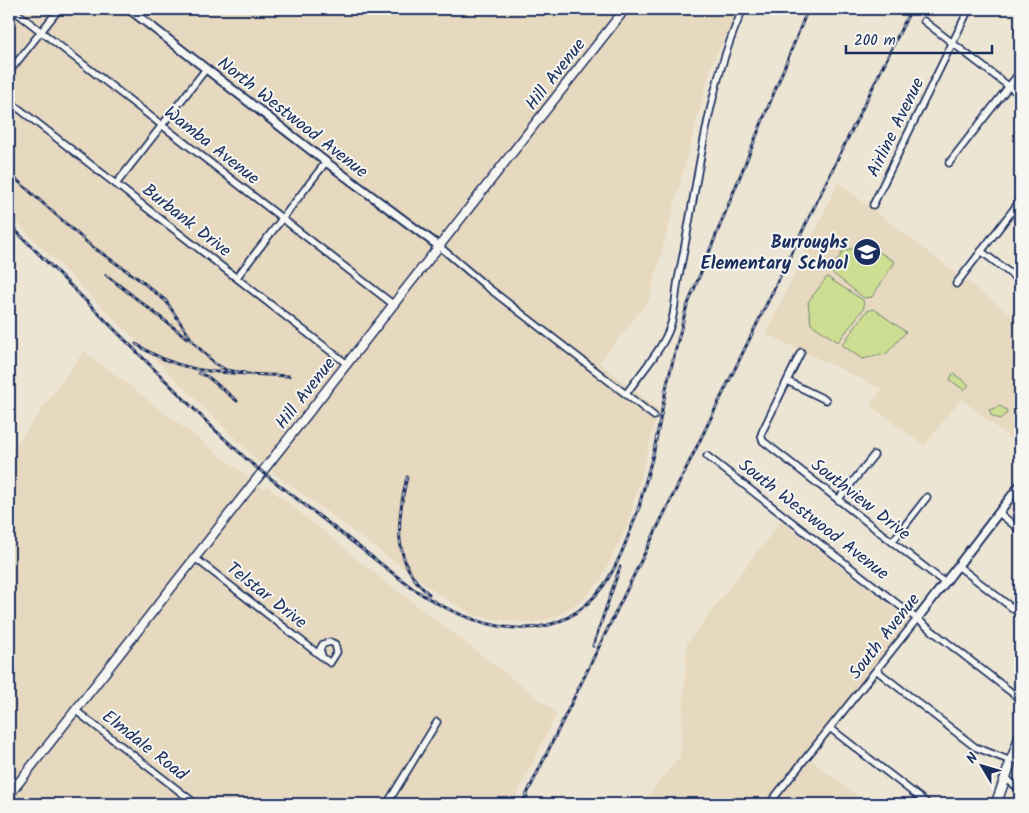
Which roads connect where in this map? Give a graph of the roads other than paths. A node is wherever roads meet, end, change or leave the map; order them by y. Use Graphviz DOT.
graph roads {
  1 [pos="12,9"];
  2 [pos="59,9"];
  3 [pos="129,9"];
  4 [pos="625,9"];
  5 [pos="743,9"];
  6 [pos="969,9"];
  7 [pos="924,21"];
  8 [pos="41,31"];
  9 [pos="953,43"];
  10 [pos="206,68"];
  11 [pos="9,72"];
  12 [pos="1020,72"];
  13 [pos="1009,86"];
  14 [pos="1020,95"];
  15 [pos="9,101"];
  16 [pos="162,125"];
  17 [pos="326,162"];
  18 [pos="949,163"];
  19 [pos="116,184"];
  20 [pos="1020,201"];
  21 [pos="873,205"];
  22 [pos="282,218"];
  23 [pos="440,247"];
  24 [pos="981,251"];
  25 [pos="237,278"];
  26 [pos="1020,281"];
  27 [pos="956,284"];
  28 [pos="394,305"];
  29 [pos="801,352"];
  30 [pos="347,364"];
  31 [pos="787,381"];
  32 [pos="626,394"];
  33 [pos="826,400"];
  34 [pos="654,416"];
  35 [pos="874,455"];
  36 [pos="707,456"];
  37 [pos="1020,485"];
  38 [pos="927,496"];
  39 [pos="838,500"];
  40 [pos="999,513"];
  41 [pos="1020,530"];
  42 [pos="892,542"];
  43 [pos="195,558"];
  44 [pos="958,566"];
  45 [pos="944,582"];
  46 [pos="1020,614"];
  47 [pos="917,619"];
  48 [pos="322,656"];
  49 [pos="876,670"];
  50 [pos="1020,699"];
  51 [pos="75,710"];
  52 [pos="438,722"];
  53 [pos="830,728"];
  54 [pos="1020,736"];
  55 [pos="1011,761"];
  56 [pos="1005,778"];
  57 [pos="1020,789"];
  58 [pos="9,796"];
  59 [pos="196,804"];
  60 [pos="388,804"];
  61 [pos="769,804"];
  62 [pos="928,804"];
  63 [pos="996,804"];
  1 -- 8 [label="street, Wamba Avenue"];
  2 -- 8 [label="street"];
  3 -- 10 [label="street, North Westwood Avenue"];
  4 -- 23 [label="main road, Hill Avenue"];
  5 -- 32 [label="street"];
  6 -- 9 [label="street, Airline Avenue"];
  7 -- 9 [label="street"];
  8 -- 11 [label="street"];
  8 -- 16 [label="street, Wamba Avenue"];
  9 -- 13 [label="street"];
  9 -- 21 [label="street, Airline Avenue"];
  10 -- 16 [label="street"];
  10 -- 17 [label="street, North Westwood Avenue"];
  12 -- 13 [label="street"];
  13 -- 14 [label="street"];
  13 -- 18 [label="street"];
  15 -- 19 [label="street, Burbank Drive"];
  16 -- 19 [label="street"];
  16 -- 22 [label="street, Wamba Avenue"];
  17 -- 22 [label="street"];
  17 -- 23 [label="street, North Westwood Avenue"];
  19 -- 25 [label="street, Burbank Drive"];
  20 -- 24 [label="street"];
  22 -- 25 [label="street"];
  22 -- 28 [label="street, Wamba Avenue"];
  23 -- 28 [label="main road, Hill Avenue"];
  23 -- 32 [label="street"];
  24 -- 26 [label="street"];
  24 -- 27 [label="street"];
  25 -- 30 [label="street, Burbank Drive"];
  28 -- 30 [label="main road, Hill Avenue"];
  29 -- 31 [label="street"];
  30 -- 43 [label="main road, Hill Avenue"];
  31 -- 33 [label="street"];
  31 -- 39 [label="street, Southview Drive"];
  32 -- 34 [label="street"];
  35 -- 39 [label="street"];
  36 -- 47 [label="street, South Westwood Avenue"];
  37 -- 40 [label="street, South Avenue"];
  38 -- 42 [label="street"];
  39 -- 42 [label="street, Southview Drive"];
  40 -- 41 [label="street"];
  40 -- 44 [label="street, South Avenue"];
  42 -- 45 [label="street, Southview Drive"];
  43 -- 48 [label="street, Telstar Drive"];
  43 -- 51 [label="main road, Hill Avenue"];
  44 -- 45 [label="street, South Avenue"];
  44 -- 46 [label="street"];
  45 -- 47 [label="street, South Avenue"];
  47 -- 49 [label="street, South Avenue"];
  47 -- 50 [label="street, South Westwood Avenue"];
  49 -- 53 [label="street, South Avenue"];
  49 -- 55 [label="street"];
  51 -- 58 [label="main road, Hill Avenue"];
  51 -- 59 [label="street, Elmdale Road"];
  52 -- 60 [label="street"];
  53 -- 61 [label="street, South Avenue"];
  53 -- 62 [label="street"];
  54 -- 55 [label="main road"];
  55 -- 56 [label="main road"];
  56 -- 57 [label="street"];
  56 -- 63 [label="main road"];
}
